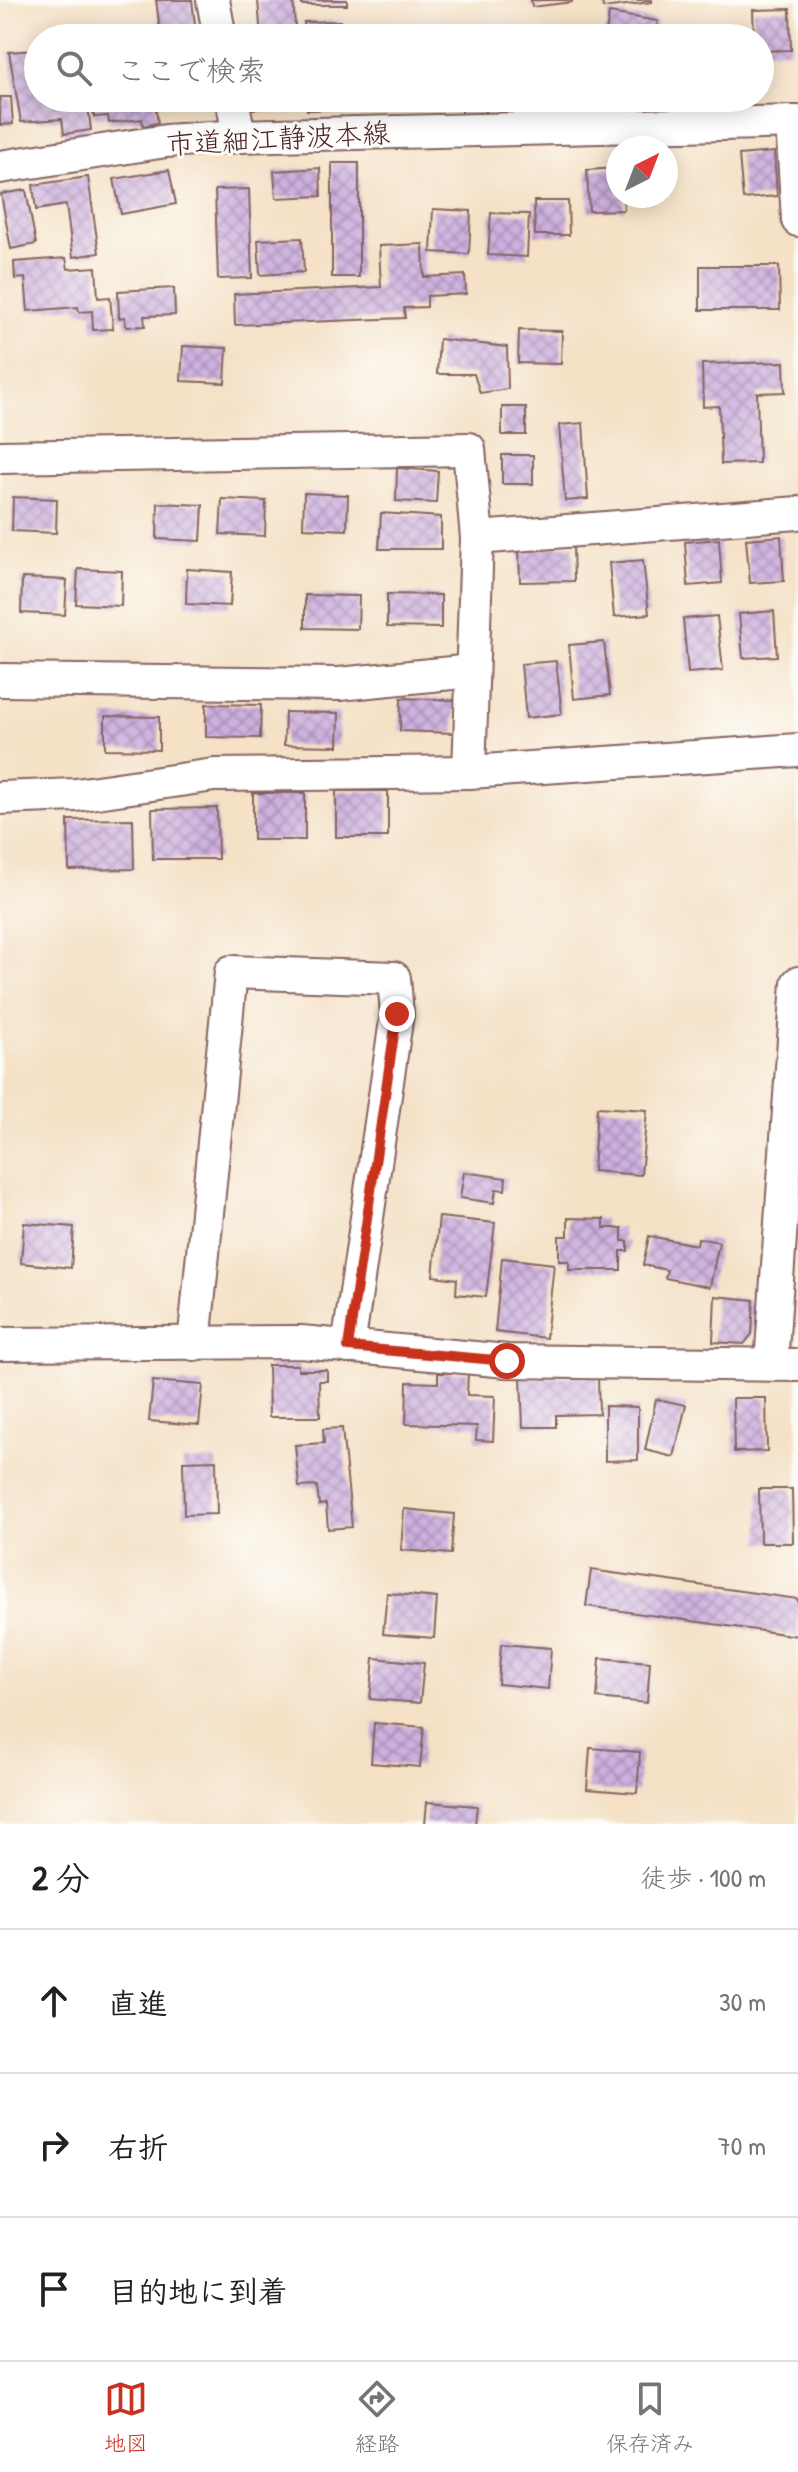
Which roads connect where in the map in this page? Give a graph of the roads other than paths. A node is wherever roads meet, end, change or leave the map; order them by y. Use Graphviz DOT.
graph roads {
  1 [pos="213,0"];
  2 [pos="217,24"];
  3 [pos="235,112"];
  4 [pos="795,122"];
  5 [pos="239,136"];
  6 [pos="0,167"];
  7 [pos="798,220"];
  8 [pos="0,457"];
  9 [pos="798,513"];
  10 [pos="477,538"];
  11 [pos="472,671"];
  12 [pos="0,680"];
  13 [pos="798,750"];
  14 [pos="469,772"];
  15 [pos="0,798"];
  16 [pos="798,983"];
  17 [pos="0,1344"];
  18 [pos="194,1344"];
  19 [pos="348,1347"];
  20 [pos="784,1364"];
  1 -- 2 [label="street"];
  3 -- 5 [label="street"];
  4 -- 5 [label="street, 市道細江静波本線"];
  4 -- 7 [label="street"];
  5 -- 6 [label="street, 市道細江静波本線"];
  8 -- 10 [label="street"];
  9 -- 10 [label="street"];
  10 -- 11 [label="street"];
  11 -- 12 [label="street"];
  11 -- 14 [label="street"];
  13 -- 14 [label="street"];
  14 -- 15 [label="street"];
  16 -- 20 [label="street"];
  17 -- 18 [label="street"];
  18 -- 19 [label="street"];
  18 -- 19 [label="street"];
  19 -- 20 [label="street"];
}
